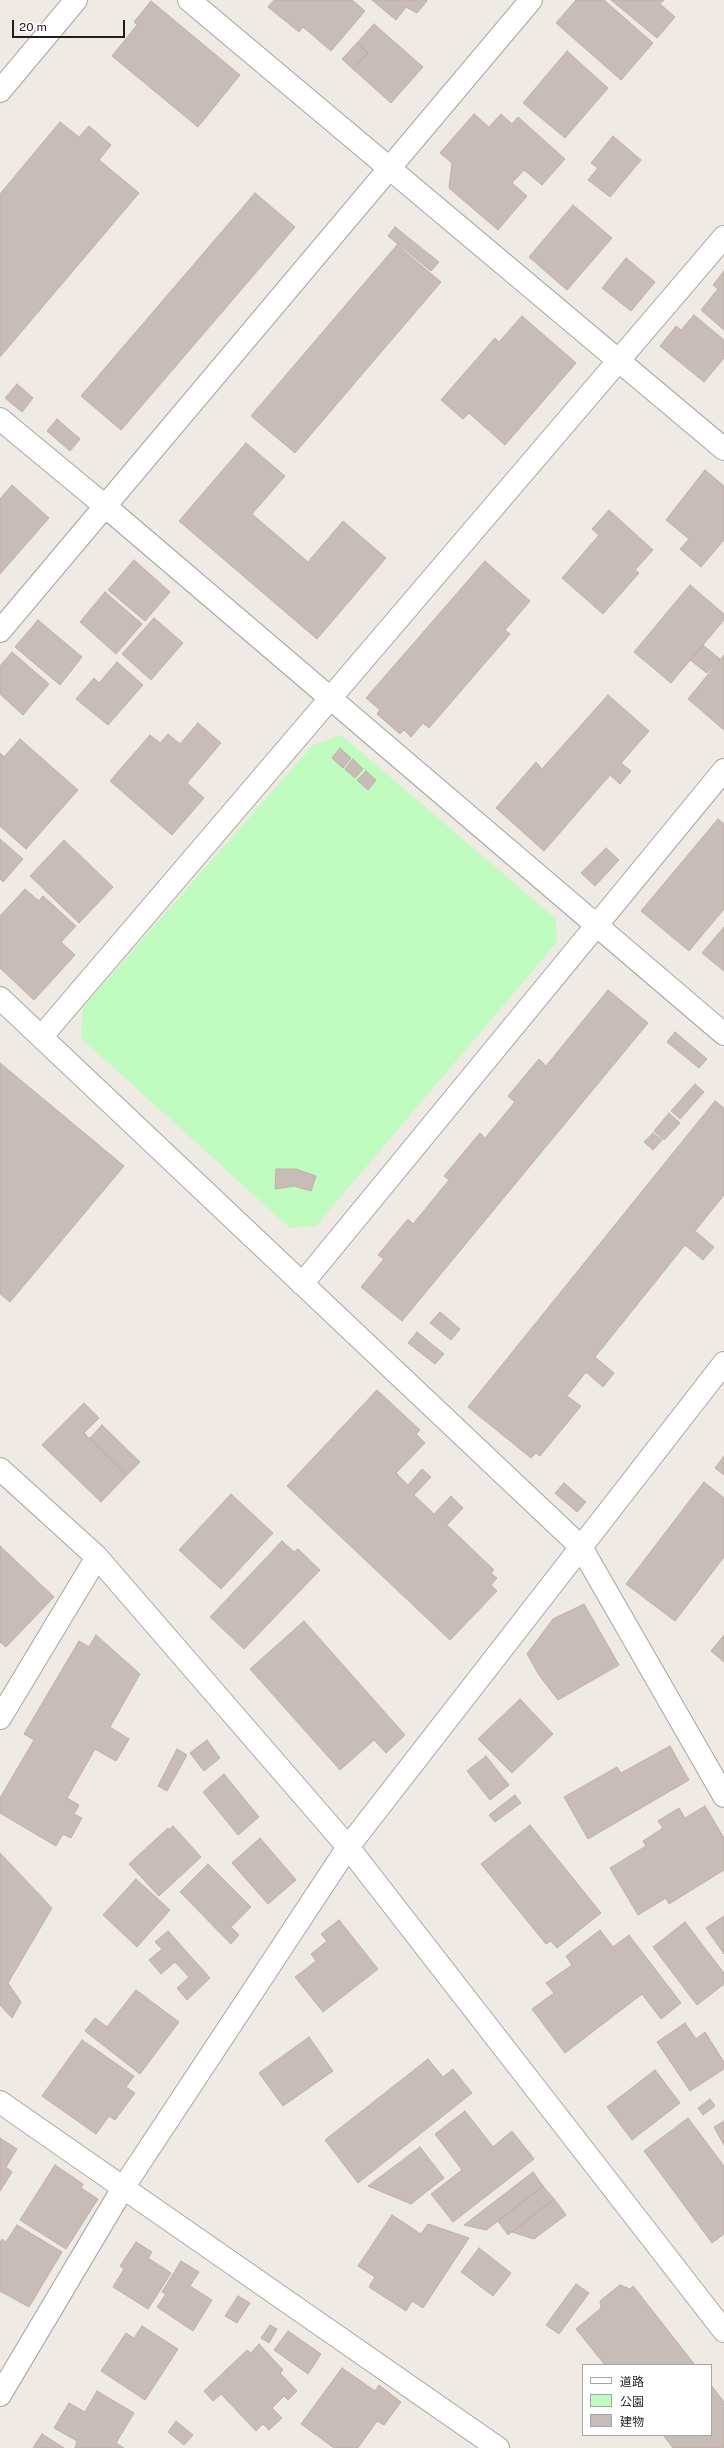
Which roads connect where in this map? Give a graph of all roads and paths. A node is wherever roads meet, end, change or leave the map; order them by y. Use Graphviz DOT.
graph roads {
  1 [pos="76,0"];
  2 [pos="189,0"];
  3 [pos="531,0"];
  4 [pos="0,91"];
  5 [pos="389,169"];
  6 [pos="724,237"];
  7 [pos="618,360"];
  8 [pos="0,419"];
  9 [pos="724,449"];
  10 [pos="105,506"];
  11 [pos="0,631"];
  12 [pos="330,698"];
  13 [pos="724,770"];
  14 [pos="596,925"];
  15 [pos="0,998"];
  16 [pos="724,1034"];
  17 [pos="42,1036"];
  18 [pos="302,1284"];
  19 [pos="724,1363"];
  20 [pos="0,1469"];
  21 [pos="581,1547"];
  22 [pos="97,1557"];
  23 [pos="0,1718"];
  24 [pos="724,1796"];
  25 [pos="348,1847"];
  26 [pos="0,2102"];
  27 [pos="123,2188"];
  28 [pos="724,2331"];
  29 [pos="0,2395"];
  30 [pos="498,2448"];
  1 -- 4 [label="street"];
  2 -- 5 [label="street"];
  3 -- 5 [label="street"];
  5 -- 7 [label="street"];
  5 -- 10 [label="street"];
  6 -- 7 [label="street"];
  7 -- 9 [label="street"];
  7 -- 12 [label="street"];
  8 -- 10 [label="street"];
  10 -- 11 [label="street"];
  10 -- 12 [label="street"];
  12 -- 14 [label="street"];
  12 -- 17 [label="street"];
  13 -- 14 [label="street"];
  14 -- 16 [label="street"];
  14 -- 18 [label="street"];
  15 -- 17 [label="street"];
  17 -- 18 [label="street"];
  18 -- 21 [label="street"];
  19 -- 21 [label="street"];
  20 -- 22 [label="street"];
  21 -- 24 [label="street"];
  21 -- 25 [label="street"];
  22 -- 23 [label="street"];
  22 -- 25 [label="street"];
  25 -- 27 [label="street"];
  25 -- 28 [label="street"];
  26 -- 27 [label="street"];
  27 -- 29 [label="street"];
  27 -- 30 [label="street"];
}
